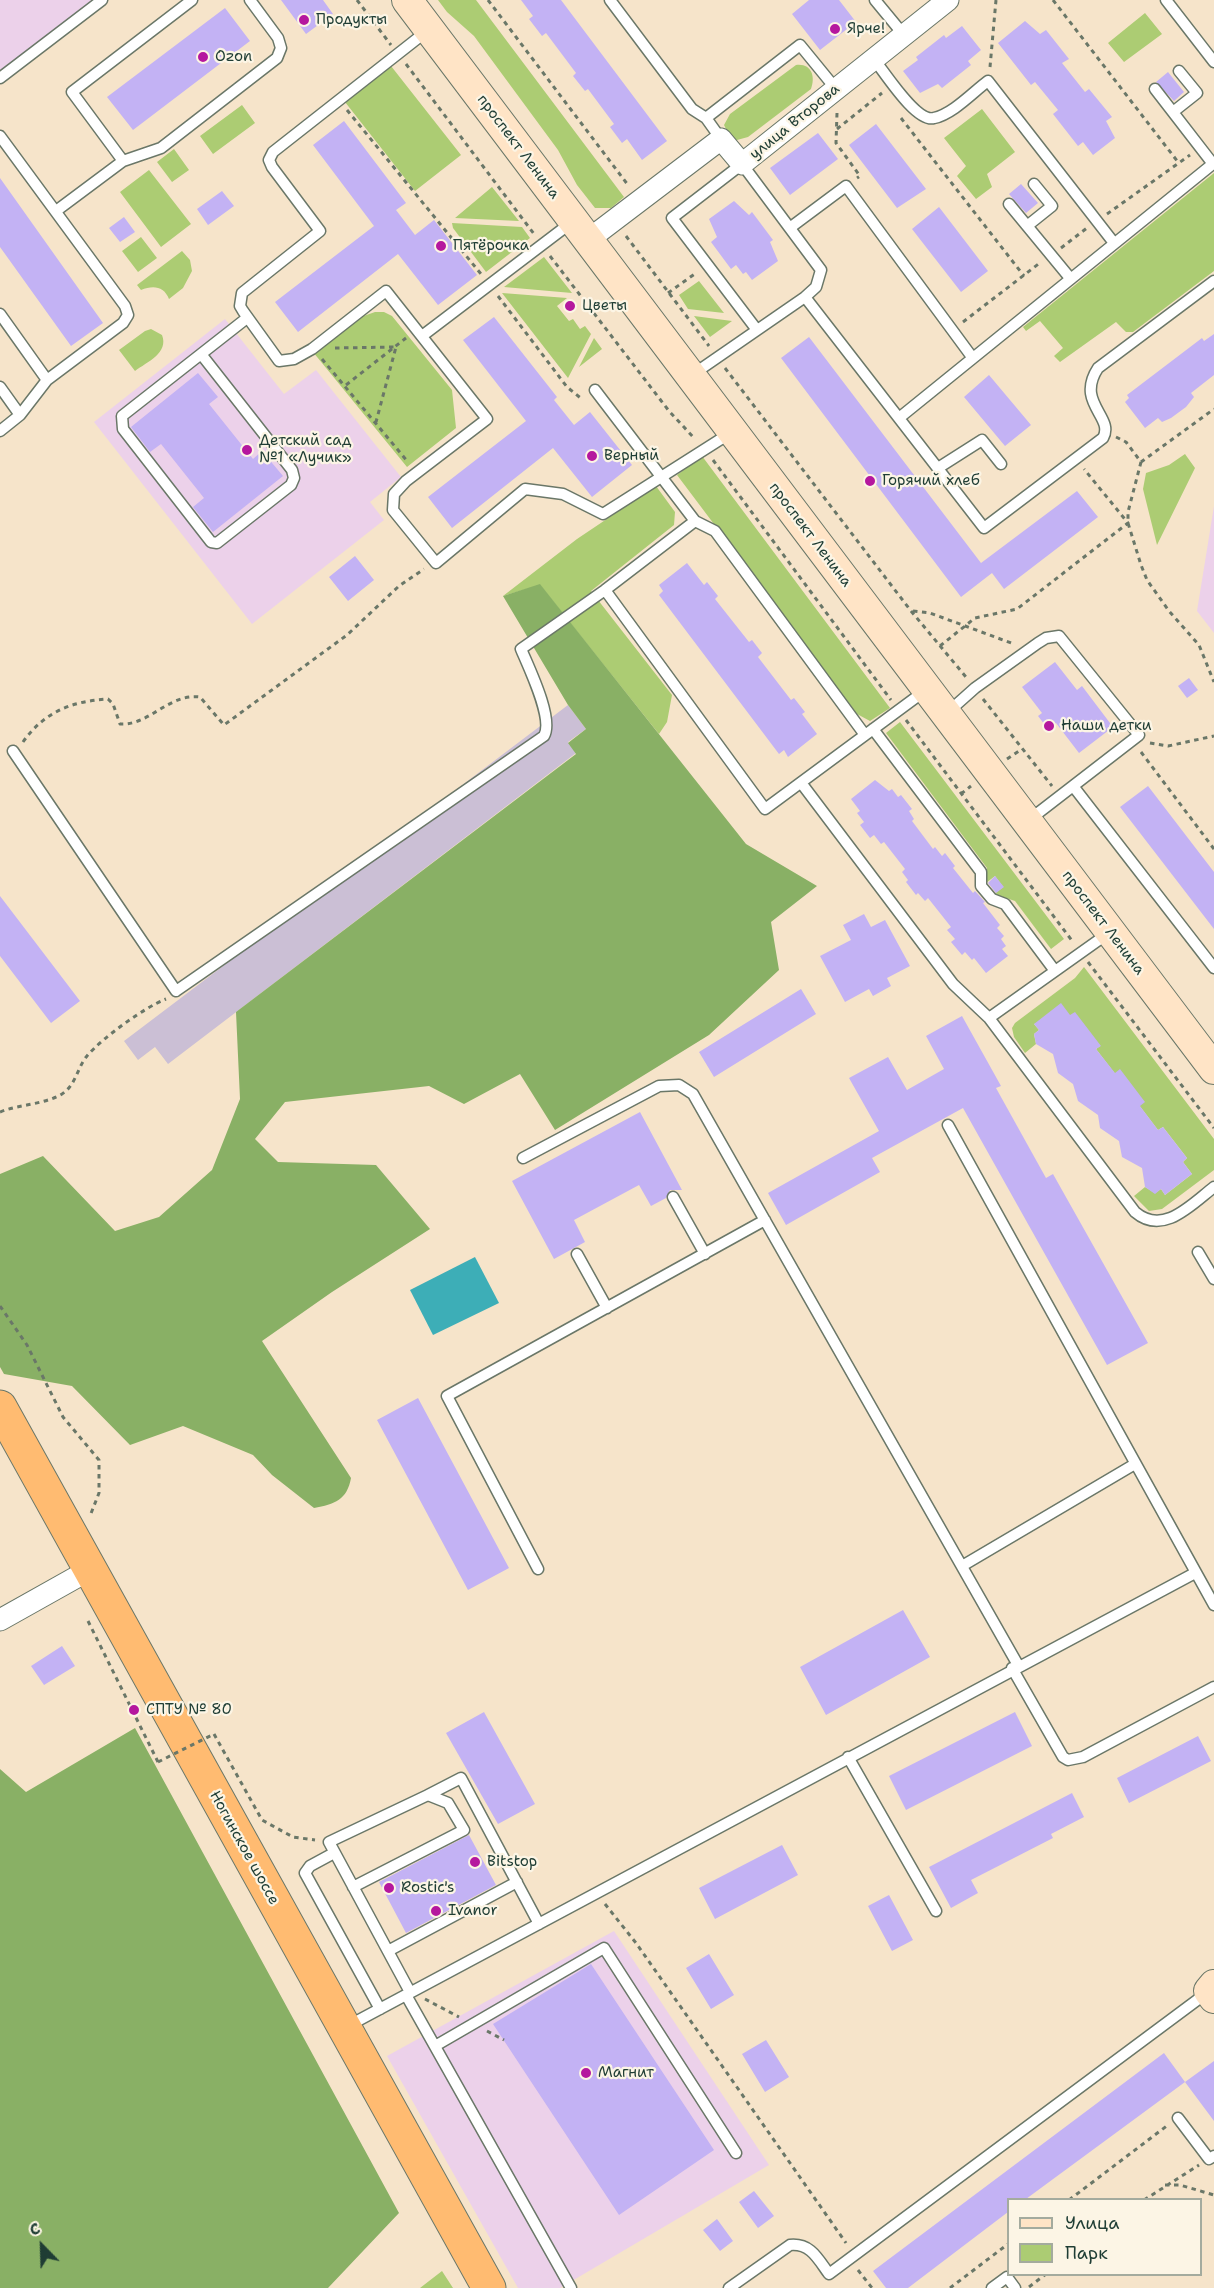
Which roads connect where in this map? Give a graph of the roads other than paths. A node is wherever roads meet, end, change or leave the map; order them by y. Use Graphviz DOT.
graph roads {
  1 [pos="102,0"];
  2 [pos="192,0"];
  3 [pos="250,0"];
  4 [pos="407,0"];
  5 [pos="610,0"];
  6 [pos="875,0"];
  7 [pos="948,0"];
  8 [pos="1166,0"];
  9 [pos="429,29"];
  10 [pos="903,34"];
  11 [pos="867,62"];
  12 [pos="1214,62"];
  13 [pos="1179,71"];
  14 [pos="0,78"];
  15 [pos="836,89"];
  16 [pos="1155,89"];
  17 [pos="1173,112"];
  18 [pos="706,118"];
  19 [pos="0,136"];
  20 [pos="722,140"];
  21 [pos="123,161"];
  22 [pos="1214,164"];
  23 [pos="742,165"];
  24 [pos="1034,184"];
  25 [pos="1009,204"];
  26 [pos="56,211"];
  27 [pos="1027,226"];
  28 [pos="791,227"];
  29 [pos="581,231"];
  30 [pos="1114,243"];
  31 [pos="1070,278"];
  32 [pos="1214,281"];
  33 [pos="805,297"];
  34 [pos="0,314"];
  35 [pos="247,318"];
  36 [pos="757,330"];
  37 [pos="419,333"];
  38 [pos="201,354"];
  39 [pos="972,357"];
  40 [pos="691,376"];
  41 [pos="47,380"];
  42 [pos="0,387"];
  43 [pos="595,390"];
  44 [pos="20,415"];
  45 [pos="899,418"];
  46 [pos="0,430"];
  47 [pos="733,431"];
  48 [pos="1001,464"];
  49 [pos="938,468"];
  50 [pos="661,476"];
  51 [pos="696,521"];
  52 [pos="605,590"];
  53 [pos="926,689"];
  54 [pos="946,714"];
  55 [pos="869,732"];
  56 [pos="13,751"];
  57 [pos="802,784"];
  58 [pos="1073,786"];
  59 [pos="1026,822"];
  60 [pos="1110,932"];
  61 [pos="1214,968"];
  62 [pos="1055,971"];
  63 [pos="989,1018"];
  64 [pos="1214,1069"];
  65 [pos="948,1125"];
  66 [pos="523,1158"];
  67 [pos="1214,1187"];
  68 [pos="673,1197"];
  69 [pos="765,1220"];
  70 [pos="1198,1252"];
  71 [pos="577,1254"];
  72 [pos="705,1254"];
  73 [pos="1214,1279"];
  74 [pos="607,1308"];
  75 [pos="0,1407"];
  76 [pos="1135,1464"];
  77 [pos="79,1565"];
  78 [pos="962,1566"];
  79 [pos="538,1569"];
  80 [pos="1195,1573"];
  81 [pos="1214,1605"];
  82 [pos="0,1620"];
  83 [pos="1015,1667"];
  84 [pos="1214,1687"];
  85 [pos="848,1757"];
  86 [pos="428,1795"];
  87 [pos="334,1853"];
  88 [pos="517,1882"];
  89 [pos="353,1887"];
  90 [pos="936,1911"];
  91 [pos="539,1924"];
  92 [pos="388,1951"];
  93 [pos="1212,1991"];
  94 [pos="408,1993"];
  95 [pos="380,2009"];
  96 [pos="343,2028"];
  97 [pos="435,2046"];
  98 [pos="1178,2118"];
  99 [pos="736,2153"];
  100 [pos="1211,2157"];
  101 [pos="489,2288"];
  102 [pos="571,2288"];
  103 [pos="729,2288"];
  104 [pos="992,2288"];
  105 [pos="1015,2288"];
  1 -- 14 [label="lane"];
  2 -- 21 [label="lane"];
  3 -- 21 [label="lane"];
  4 -- 9 [label="main road, проспект Ленина"];
  5 -- 18 [label="lane"];
  6 -- 10 [label="lane"];
  7 -- 10 [label="street, улица Второва"];
  8 -- 12 [label="lane"];
  9 -- 29 [label="main road, проспект Ленина"];
  9 -- 35 [label="lane"];
  10 -- 11 [label="street, улица Второва"];
  11 -- 15 [label="street, улица Второва"];
  11 -- 30 [label="lane"];
  13 -- 17 [label="lane"];
  15 -- 18 [label="lane"];
  15 -- 23 [label="street, улица Второва"];
  16 -- 17 [label="lane"];
  17 -- 22 [label="lane"];
  18 -- 20 [label="lane"];
  19 -- 26 [label="lane"];
  20 -- 23 [label="street, улица Второва"];
  20 -- 29 [label="street"];
  21 -- 26 [label="lane"];
  22 -- 30 [label="lane"];
  23 -- 28 [label="lane"];
  23 -- 36 [label="lane"];
  24 -- 27 [label="lane"];
  25 -- 27 [label="lane"];
  26 -- 41 [label="lane"];
  27 -- 31 [label="lane"];
  28 -- 33 [label="lane"];
  28 -- 39 [label="lane"];
  29 -- 37 [label="lane"];
  29 -- 40 [label="main road, проспект Ленина"];
  30 -- 31 [label="lane"];
  31 -- 39 [label="lane"];
  32 -- 49 [label="lane"];
  33 -- 36 [label="lane"];
  33 -- 45 [label="lane"];
  34 -- 41 [label="lane"];
  35 -- 37 [label="lane"];
  35 -- 38 [label="lane"];
  36 -- 40 [label="lane"];
  37 -- 50 [label="lane"];
  38 -- 38 [label="lane"];
  39 -- 45 [label="lane"];
  40 -- 47 [label="main road, проспект Ленина"];
  41 -- 44 [label="lane"];
  42 -- 44 [label="lane"];
  43 -- 50 [label="lane"];
  44 -- 46 [label="lane"];
  45 -- 49 [label="lane"];
  47 -- 50 [label="lane"];
  47 -- 53 [label="main road, проспект Ленина"];
  48 -- 49 [label="lane"];
  50 -- 51 [label="lane"];
  51 -- 52 [label="lane"];
  51 -- 55 [label="lane"];
  52 -- 56 [label="lane"];
  52 -- 57 [label="lane"];
  53 -- 54 [label="main road, проспект Ленина"];
  53 -- 55 [label="lane"];
  54 -- 58 [label="lane"];
  54 -- 59 [label="main road, проспект Ленина"];
  55 -- 57 [label="lane"];
  55 -- 62 [label="lane"];
  57 -- 63 [label="lane"];
  58 -- 59 [label="lane"];
  58 -- 61 [label="lane"];
  59 -- 60 [label="main road, проспект Ленина"];
  60 -- 62 [label="lane"];
  60 -- 64 [label="main road, проспект Ленина"];
  62 -- 63 [label="lane"];
  63 -- 67 [label="lane"];
  65 -- 76 [label="lane"];
  66 -- 69 [label="lane"];
  68 -- 72 [label="lane"];
  69 -- 72 [label="lane"];
  69 -- 78 [label="lane"];
  70 -- 73 [label="lane"];
  71 -- 74 [label="lane"];
  72 -- 74 [label="lane"];
  74 -- 79 [label="lane"];
  75 -- 77 [label="highway, Ногинское шоссе"];
  76 -- 78 [label="lane"];
  76 -- 80 [label="lane"];
  77 -- 82 [label="street"];
  77 -- 96 [label="highway, Ногинское шоссе"];
  78 -- 83 [label="lane"];
  80 -- 81 [label="lane"];
  80 -- 83 [label="lane"];
  83 -- 84 [label="lane"];
  83 -- 85 [label="lane"];
  85 -- 90 [label="lane"];
  85 -- 91 [label="lane"];
  86 -- 87 [label="lane"];
  86 -- 88 [label="lane"];
  86 -- 89 [label="lane"];
  87 -- 89 [label="lane"];
  87 -- 95 [label="lane"];
  88 -- 91 [label="lane"];
  88 -- 92 [label="lane"];
  89 -- 92 [label="lane"];
  91 -- 94 [label="lane"];
  92 -- 94 [label="lane"];
  93 -- 103 [label="lane"];
  94 -- 95 [label="lane"];
  94 -- 97 [label="lane"];
  95 -- 96 [label="lane"];
  96 -- 101 [label="highway, Ногинское шоссе"];
  97 -- 99 [label="lane"];
  97 -- 102 [label="lane"];
  98 -- 100 [label="lane"];
  104 -- 105 [label="lane"];
}
